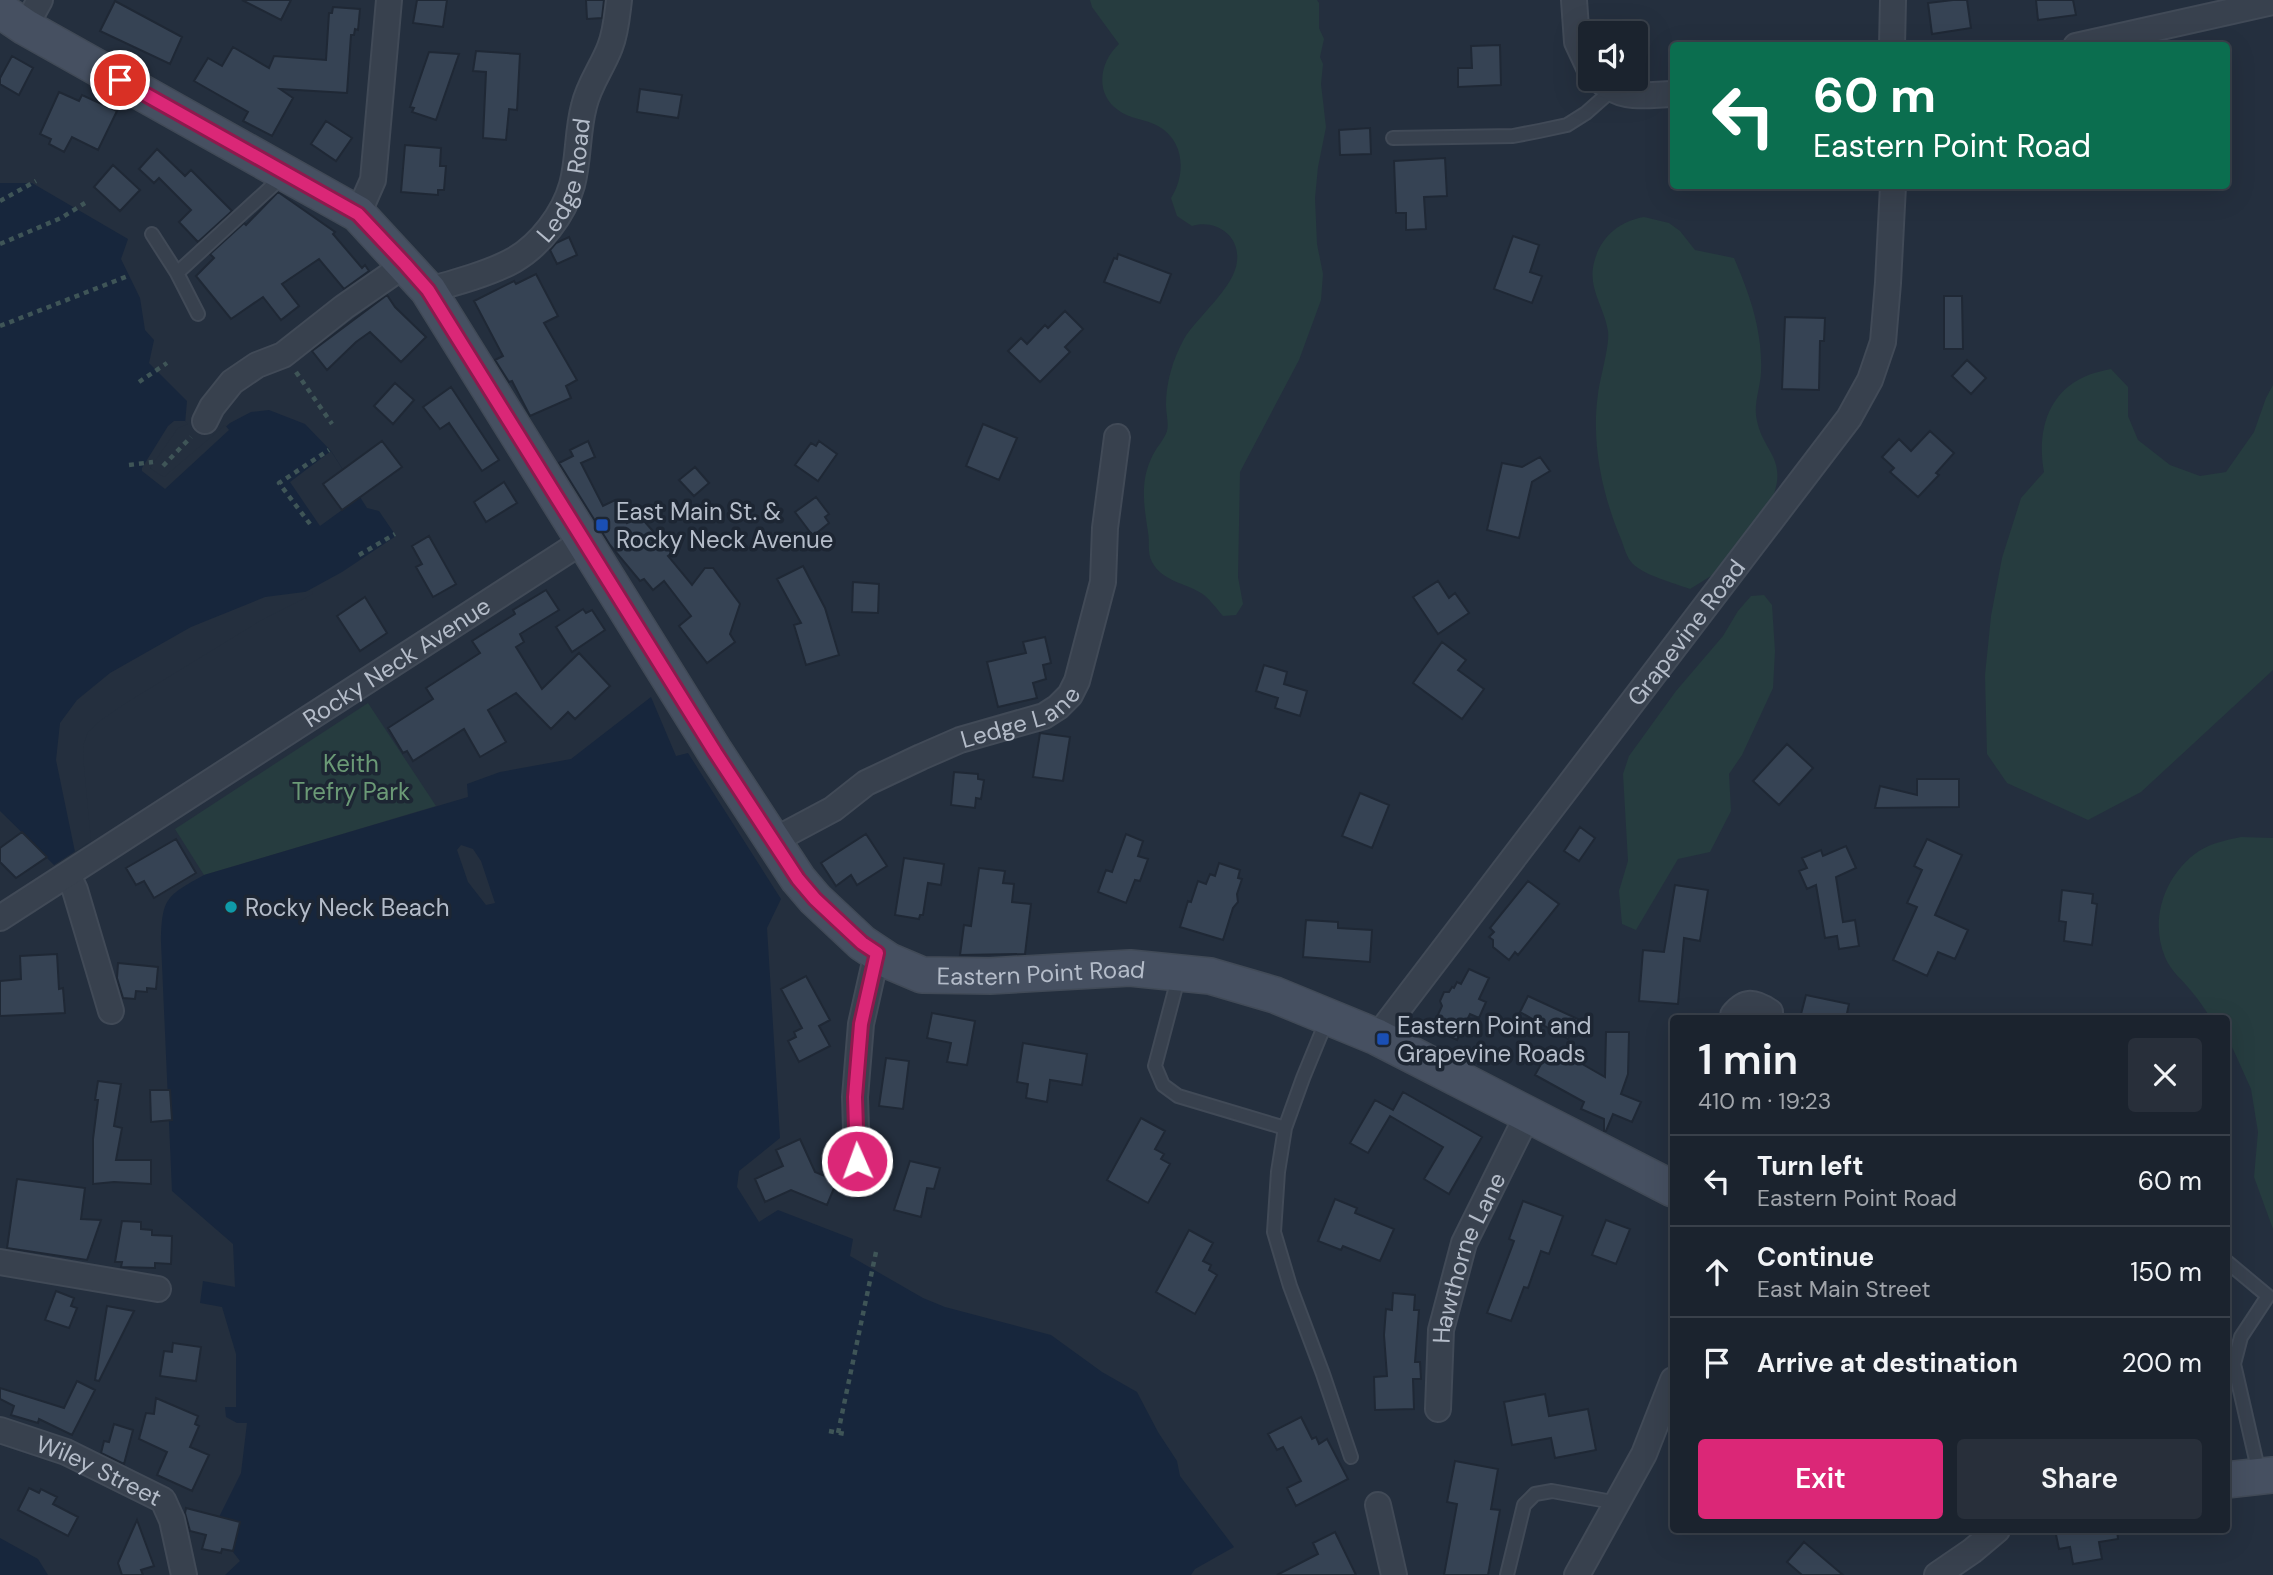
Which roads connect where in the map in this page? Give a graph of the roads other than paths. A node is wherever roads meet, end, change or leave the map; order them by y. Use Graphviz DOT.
graph roads {
  1 [pos="388,0"];
  2 [pos="619,0"];
  3 [pos="1574,0"];
  4 [pos="1893,0"];
  5 [pos="2273,2"];
  6 [pos="22,12"];
  7 [pos="1892,42"];
  8 [pos="2094,42"];
  9 [pos="1578,44"];
  10 [pos="1601,91"];
  11 [pos="1619,91"];
  12 [pos="1670,94"];
  13 [pos="1393,138"];
  14 [pos="286,173"];
  15 [pos="1893,189"];
  16 [pos="358,214"];
  17 [pos="152,234"];
  18 [pos="405,264"];
  19 [pos="177,273"];
  20 [pos="428,290"];
  21 [pos="198,314"];
  22 [pos="205,421"];
  23 [pos="1117,437"];
  24 [pos="583,541"];
  25 [pos="774,841"];
  26 [pos="68,875"];
  27 [pos="1,918"];
  28 [pos="877,953"];
  29 [pos="1180,972"];
  30 [pos="111,1011"];
  31 [pos="1735,1015"];
  32 [pos="1770,1015"];
  33 [pos="1328,1017"];
  34 [pos="1377,1037"];
  35 [pos="1528,1114"];
  36 [pos="1285,1128"];
  37 [pos="857,1161"];
  38 [pos="1670,1187"];
  39 [pos="0,1262"];
  40 [pos="2230,1264"];
  41 [pos="158,1289"];
  42 [pos="1670,1388"];
  43 [pos="1438,1409"];
  44 [pos="0,1430"];
  45 [pos="1351,1457"];
  46 [pos="2253,1477"];
  47 [pos="1618,1503"];
  48 [pos="1378,1505"];
  49 [pos="1993,1533"];
  50 [pos="184,1575"];
  51 [pos="1394,1575"];
  52 [pos="1507,1575"];
  53 [pos="1577,1575"];
  54 [pos="1937,1575"];
  1 -- 16 [label="street"];
  2 -- 20 [label="street, Ledge Road"];
  3 -- 9 [label="street"];
  4 -- 7 [label="street"];
  5 -- 8 [label="street"];
  6 -- 14 [label="main road, Eastern Point Road"];
  10 -- 13 [label="lane"];
  11 -- 12 [label="street"];
  14 -- 16 [label="main road, Eastern Point Road"];
  14 -- 19 [label="lane"];
  15 -- 34 [label="street, Grapevine Road"];
  16 -- 18 [label="main road, Eastern Point Road"];
  17 -- 19 [label="lane"];
  18 -- 20 [label="main road, Eastern Point Road"];
  18 -- 22 [label="street"];
  19 -- 21 [label="lane"];
  20 -- 24 [label="main road, Eastern Point Road"];
  23 -- 25 [label="street, Ledge Lane"];
  24 -- 25 [label="main road, Eastern Point Road"];
  24 -- 26 [label="street, Rocky Neck Avenue"];
  25 -- 28 [label="main road, Eastern Point Road"];
  26 -- 27 [label="street, Rocky Neck Avenue"];
  26 -- 30 [label="street"];
  28 -- 29 [label="main road, Eastern Point Road"];
  28 -- 37 [label="street"];
  29 -- 33 [label="main road, Eastern Point Road"];
  29 -- 36 [label="lane"];
  31 -- 32 [label="street"];
  33 -- 34 [label="main road, Eastern Point Road"];
  33 -- 36 [label="lane"];
  34 -- 35 [label="main road, Eastern Point Road"];
  35 -- 38 [label="main road, Eastern Point Road"];
  35 -- 43 [label="street, Hawthorne Lane"];
  36 -- 45 [label="lane"];
  39 -- 41 [label="street"];
  40 -- 46 [label="lane"];
  42 -- 47 [label="street"];
  44 -- 50 [label="street, Wiley Street"];
  47 -- 52 [label="lane"];
  47 -- 53 [label="street"];
  48 -- 51 [label="street"];
  49 -- 54 [label="street"];
}
